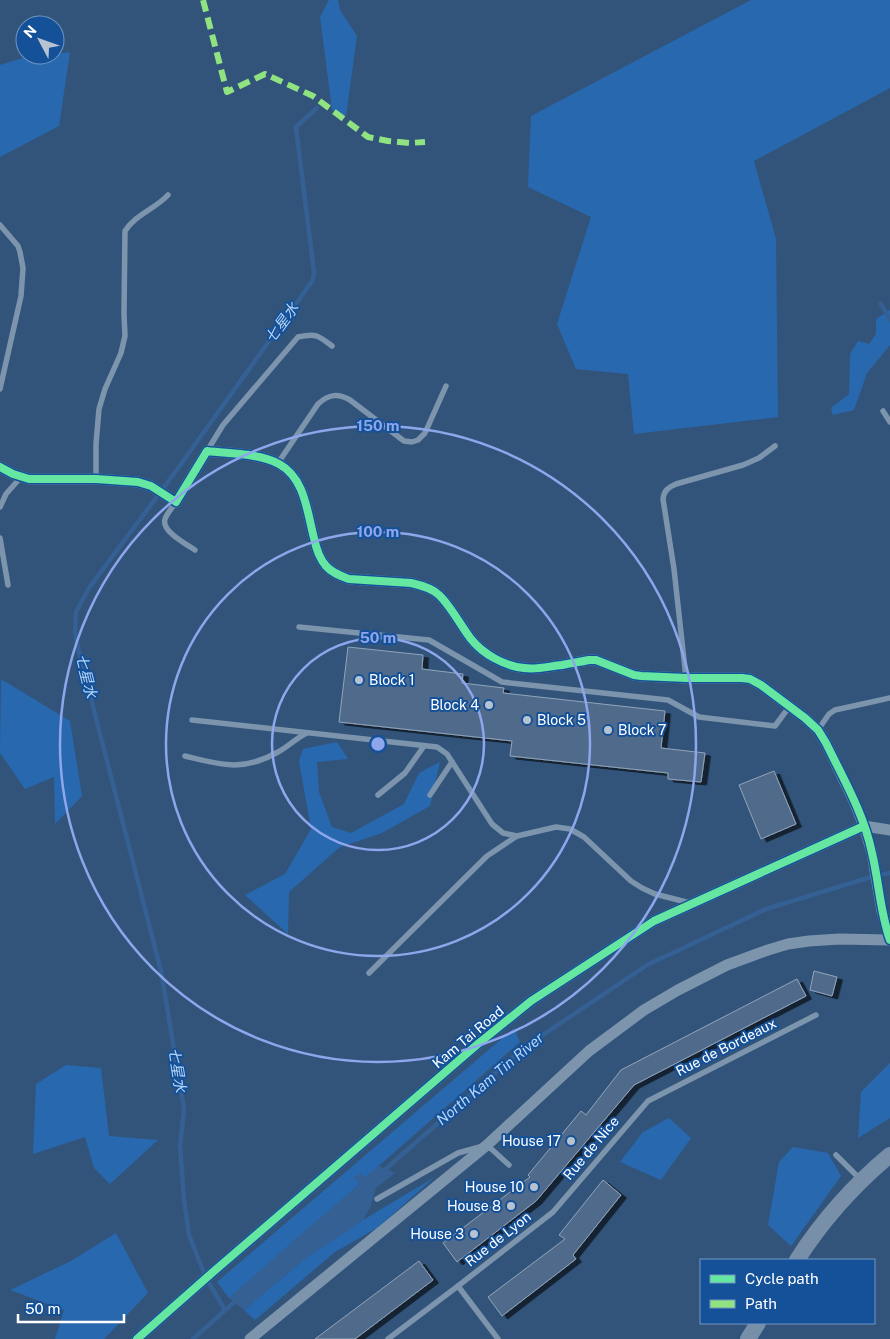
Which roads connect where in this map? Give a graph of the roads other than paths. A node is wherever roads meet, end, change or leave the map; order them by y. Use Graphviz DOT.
graph roads {
  1 [pos="168,195"];
  2 [pos="0,225"];
  3 [pos="332,346"];
  4 [pos="446,386"];
  5 [pos="0,389"];
  6 [pos="883,411"];
  7 [pos="890,422"];
  8 [pos="775,446"];
  9 [pos="207,451"];
  10 [pos="278,463"];
  11 [pos="0,467"];
  12 [pos="21,477"];
  13 [pos="96,480"];
  14 [pos="1,501"];
  15 [pos="176,502"];
  16 [pos="0,507"];
  17 [pos="0,538"];
  18 [pos="194,550"];
  19 [pos="8,585"];
  20 [pos="299,627"];
  21 [pos="686,678"];
  22 [pos="890,698"];
  23 [pos="789,707"];
  24 [pos="192,720"];
  25 [pos="818,730"];
  26 [pos="307,733"];
  27 [pos="424,746"];
  28 [pos="185,756"];
  29 [pos="452,762"];
  30 [pos="378,795"];
  31 [pos="430,795"];
  32 [pos="864,826"];
  33 [pos="890,830"];
  34 [pos="517,836"];
  35 [pos="692,904"];
  36 [pos="890,940"];
  37 [pos="370,973"];
  38 [pos="816,1015"];
  39 [pos="648,1101"];
  40 [pos="487,1145"];
  41 [pos="836,1155"];
  42 [pos="890,1155"];
  43 [pos="509,1165"];
  44 [pos="862,1180"];
  45 [pos="377,1199"];
  46 [pos="554,1212"];
  47 [pos="798,1259"];
  48 [pos="458,1286"];
  49 [pos="757,1324"];
  50 [pos="137,1339"];
  51 [pos="250,1339"];
  52 [pos="388,1339"];
  53 [pos="498,1339"];
  54 [pos="748,1339"];
  1 -- 13 [label="lane"];
  2 -- 5 [label="lane"];
  3 -- 9 [label="lane"];
  4 -- 10 [label="lane"];
  6 -- 7 [label="lane"];
  8 -- 21 [label="lane"];
  9 -- 10 [label="street"];
  9 -- 15 [label="street"];
  10 -- 21 [label="street"];
  11 -- 12 [label="street"];
  12 -- 13 [label="street"];
  12 -- 14 [label="lane"];
  13 -- 15 [label="street"];
  14 -- 16 [label="lane"];
  15 -- 18 [label="lane"];
  17 -- 19 [label="lane"];
  20 -- 23 [label="lane"];
  21 -- 23 [label="street"];
  22 -- 25 [label="lane"];
  23 -- 25 [label="street"];
  24 -- 26 [label="lane"];
  25 -- 32 [label="street"];
  26 -- 27 [label="lane"];
  26 -- 28 [label="lane"];
  27 -- 29 [label="lane"];
  27 -- 30 [label="lane"];
  29 -- 31 [label="lane"];
  29 -- 34 [label="lane"];
  32 -- 33 [label="street"];
  32 -- 35 [label="street, Kam Tai Road"];
  32 -- 36 [label="street"];
  34 -- 35 [label="lane"];
  34 -- 37 [label="lane"];
  35 -- 50 [label="street, Kam Tai Road"];
  36 -- 40 [label="street"];
  38 -- 39 [label="lane, Rue de Bordeaux"];
  39 -- 46 [label="lane, Rue de Nice"];
  40 -- 43 [label="lane"];
  40 -- 45 [label="lane"];
  40 -- 51 [label="street"];
  41 -- 44 [label="lane"];
  42 -- 44 [label="main road"];
  44 -- 47 [label="main road"];
  46 -- 48 [label="lane, Rue de Lyon"];
  48 -- 52 [label="lane, Rue de Lyon"];
  48 -- 53 [label="lane"];
  49 -- 54 [label="main road"];
}
